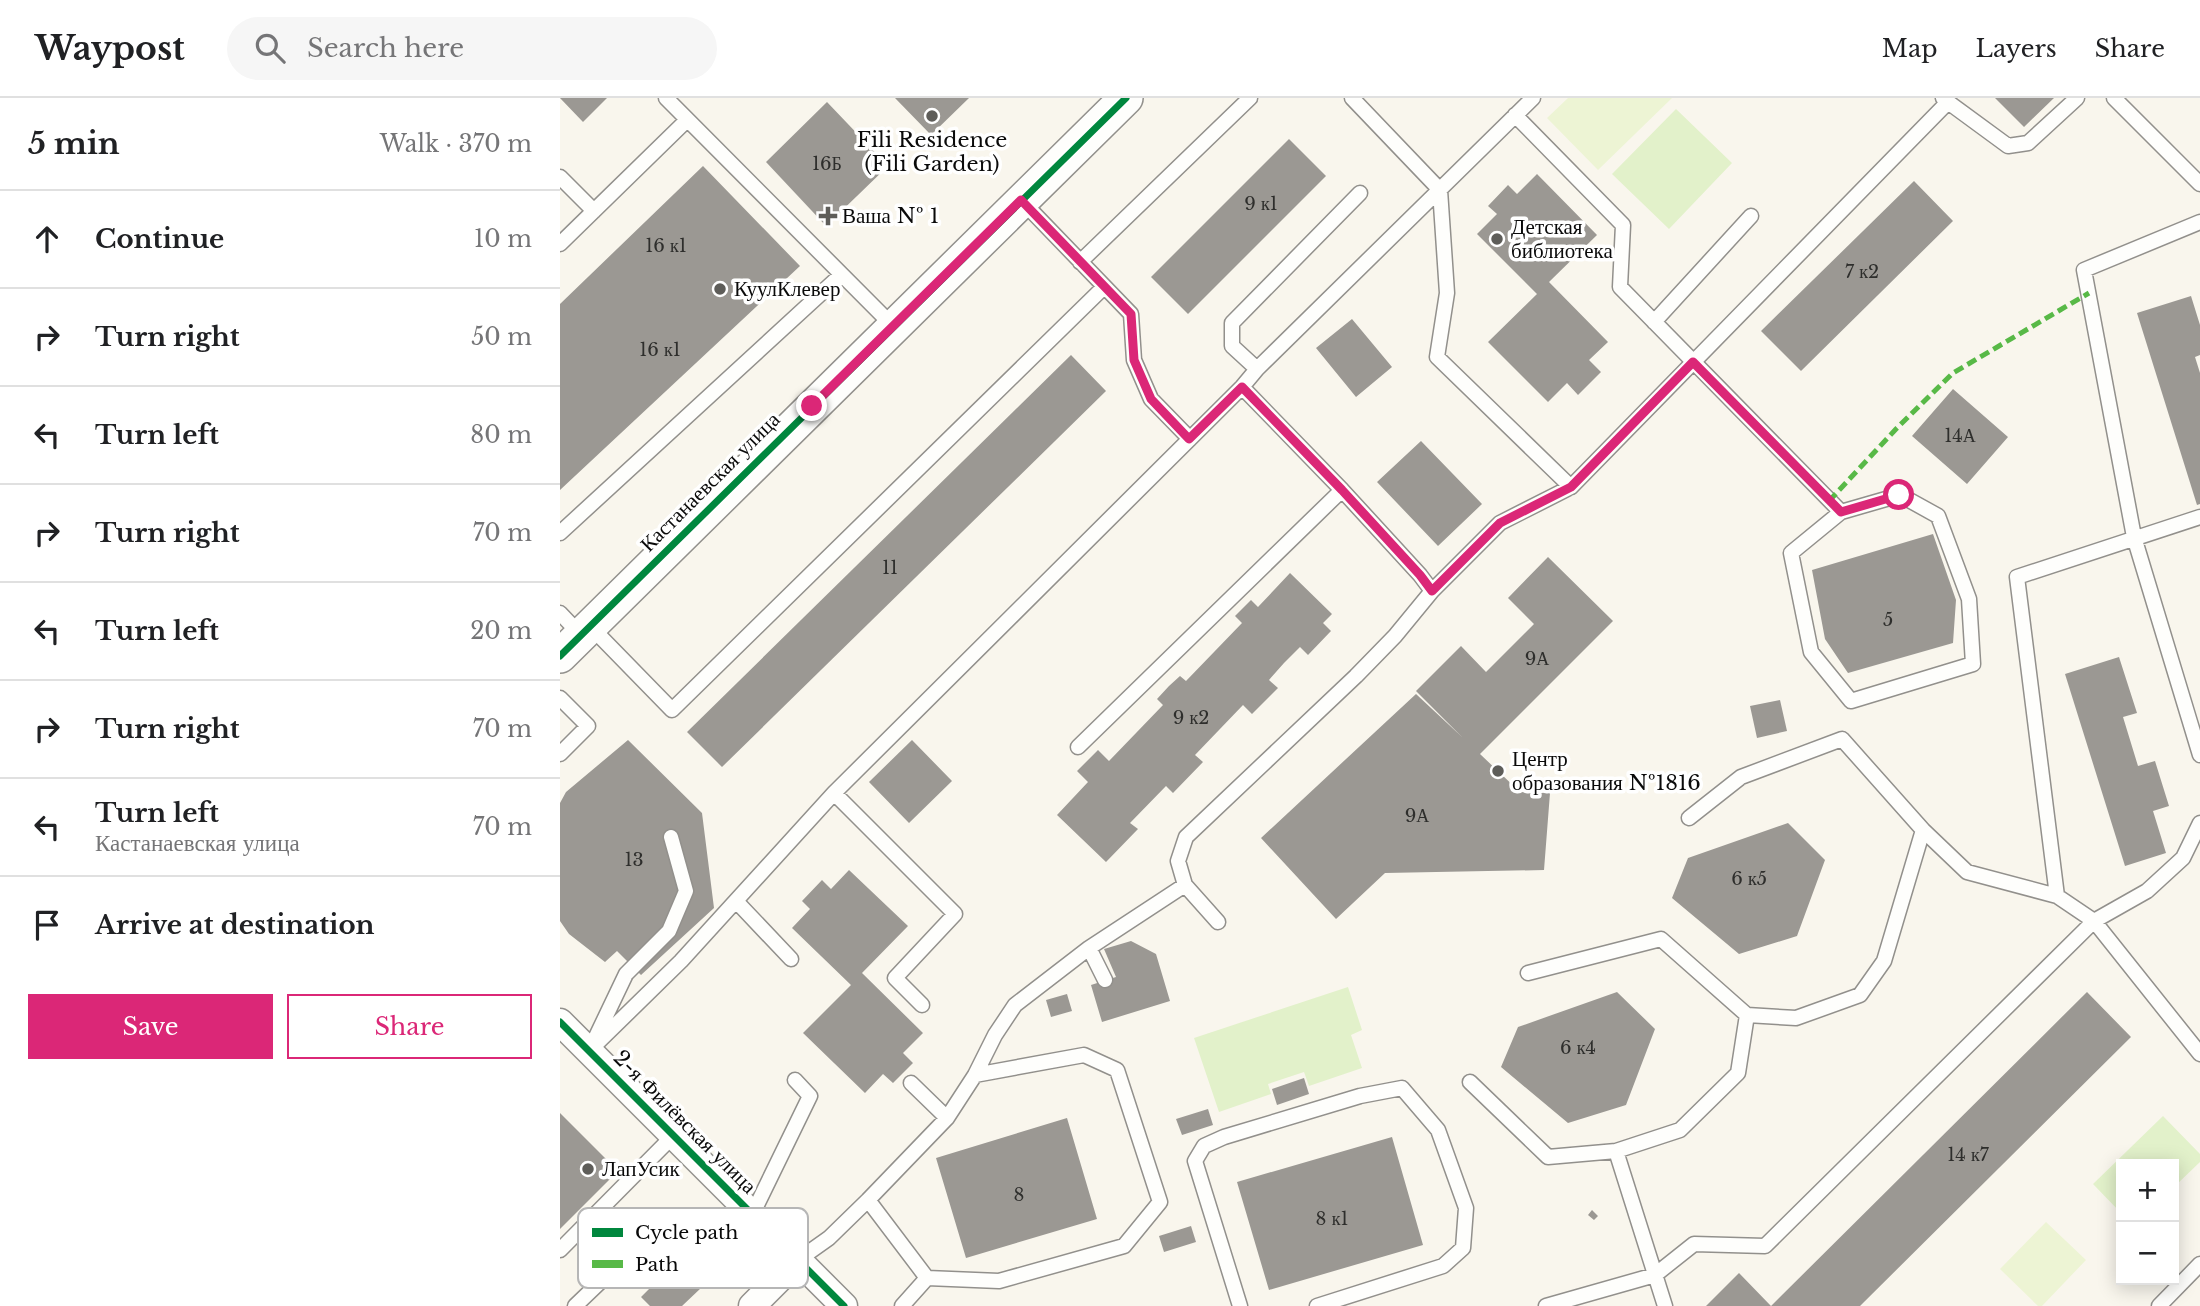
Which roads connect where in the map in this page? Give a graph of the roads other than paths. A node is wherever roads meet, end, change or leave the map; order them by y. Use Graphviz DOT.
graph roads {
  1 [pos="666,98"];
  2 [pos="1125,98"];
  3 [pos="1250,98"];
  4 [pos="1352,98"];
  5 [pos="1532,98"];
  6 [pos="2077,98"];
  7 [pos="2114,98"];
  8 [pos="1946,100"];
  9 [pos="1515,115"];
  10 [pos="687,120"];
  11 [pos="560,177"];
  12 [pos="2200,184"];
  13 [pos="1440,190"];
  14 [pos="1360,193"];
  15 [pos="1021,200"];
  16 [pos="594,211"];
  17 [pos="1751,216"];
  18 [pos="2200,222"];
  19 [pos="560,244"];
  20 [pos="1080,262"];
  21 [pos="841,275"];
  22 [pos="1104,287"];
  23 [pos="1654,322"];
  24 [pos="893,326"];
  25 [pos="1693,362"];
  26 [pos="1257,369"];
  27 [pos="1242,387"];
  28 [pos="1189,439"];
  29 [pos="1571,487"];
  30 [pos="1342,490"];
  31 [pos="1841,512"];
  32 [pos="2200,517"];
  33 [pos="560,533"];
  34 [pos="2134,537"];
  35 [pos="1432,591"];
  36 [pos="573,633"];
  37 [pos="560,698"];
  38 [pos="1078,747"];
  39 [pos="560,754"];
  40 [pos="2200,755"];
  41 [pos="834,793"];
  42 [pos="1689,818"];
  43 [pos="2200,823"];
  44 [pos="1923,830"];
  45 [pos="671,837"];
  46 [pos="1185,885"];
  47 [pos="2057,896"];
  48 [pos="736,901"];
  49 [pos="2094,921"];
  50 [pos="1218,922"];
  51 [pos="1089,948"];
  52 [pos="791,959"];
  53 [pos="1528,973"];
  54 [pos="1105,980"];
  55 [pos="922,1005"];
  56 [pos="1747,1015"];
  57 [pos="560,1022"];
  58 [pos="589,1051"];
  59 [pos="2200,1054"];
  60 [pos="975,1075"];
  61 [pos="795,1080"];
  62 [pos="1470,1082"];
  63 [pos="911,1083"];
  64 [pos="947,1118"];
  65 [pos="673,1136"];
  66 [pos="1616,1151"];
  67 [pos="868,1200"];
  68 [pos="602,1208"];
  69 [pos="748,1208"];
  70 [pos="755,1208"];
  71 [pos="578,1232"];
  72 [pos="560,1250"];
  73 [pos="808,1253"];
  74 [pos="2200,1264"];
  75 [pos="808,1270"];
  76 [pos="1655,1275"];
  77 [pos="927,1278"];
  78 [pos="594,1288"];
  79 [pos="770,1288"];
  80 [pos="575,1306"];
  81 [pos="752,1306"];
  82 [pos="844,1306"];
  83 [pos="902,1306"];
  84 [pos="1240,1306"];
  85 [pos="1317,1306"];
  86 [pos="1546,1306"];
  87 [pos="1665,1306"];
  88 [pos="2159,1306"];
  1 -- 10 [label="lane"];
  2 -- 15 [label="street, Кастанаевская улица"];
  3 -- 20 [label="lane"];
  4 -- 13 [label="lane"];
  5 -- 9 [label="lane"];
  6 -- 8 [label="lane"];
  7 -- 12 [label="lane"];
  8 -- 25 [label="lane"];
  9 -- 13 [label="lane"];
  9 -- 23 [label="lane"];
  10 -- 16 [label="lane"];
  10 -- 21 [label="lane"];
  11 -- 16 [label="lane"];
  13 -- 26 [label="lane"];
  13 -- 29 [label="lane"];
  14 -- 26 [label="lane"];
  15 -- 20 [label="lane"];
  15 -- 24 [label="street, Кастанаевская улица"];
  16 -- 19 [label="lane"];
  17 -- 23 [label="lane"];
  18 -- 34 [label="lane"];
  20 -- 22 [label="lane"];
  21 -- 24 [label="lane"];
  21 -- 33 [label="lane"];
  22 -- 28 [label="lane"];
  22 -- 36 [label="lane"];
  23 -- 25 [label="lane"];
  24 -- 36 [label="street, Кастанаевская улица"];
  25 -- 29 [label="lane"];
  25 -- 31 [label="lane"];
  26 -- 27 [label="lane"];
  27 -- 28 [label="lane"];
  27 -- 30 [label="lane"];
  28 -- 41 [label="lane"];
  29 -- 35 [label="lane"];
  30 -- 35 [label="lane"];
  30 -- 38 [label="lane"];
  31 -- 31 [label="lane"];
  32 -- 34 [label="lane"];
  34 -- 40 [label="lane"];
  34 -- 47 [label="lane"];
  35 -- 46 [label="lane"];
  37 -- 39 [label="lane"];
  41 -- 48 [label="lane"];
  41 -- 55 [label="lane"];
  42 -- 44 [label="lane"];
  43 -- 49 [label="lane"];
  44 -- 47 [label="lane"];
  44 -- 56 [label="lane"];
  45 -- 58 [label="lane"];
  46 -- 50 [label="lane"];
  46 -- 51 [label="lane"];
  47 -- 49 [label="lane"];
  48 -- 52 [label="lane"];
  48 -- 58 [label="lane"];
  49 -- 59 [label="lane"];
  49 -- 76 [label="lane"];
  51 -- 54 [label="lane"];
  51 -- 60 [label="lane"];
  53 -- 56 [label="lane"];
  56 -- 66 [label="lane"];
  57 -- 58 [label="street, 2-я Филёвская улица"];
  58 -- 65 [label="street, 2-я Филёвская улица"];
  60 -- 64 [label="lane"];
  60 -- 77 [label="lane"];
  61 -- 70 [label="lane"];
  62 -- 66 [label="lane"];
  63 -- 64 [label="lane"];
  64 -- 67 [label="lane"];
  65 -- 68 [label="lane"];
  65 -- 69 [label="street, 2-я Филёвская улица"];
  66 -- 76 [label="lane"];
  67 -- 73 [label="lane"];
  67 -- 77 [label="lane"];
  71 -- 72 [label="lane"];
  74 -- 88 [label="lane"];
  75 -- 82 [label="street, 2-я Филёвская улица"];
  76 -- 86 [label="lane"];
  76 -- 87 [label="lane"];
  77 -- 83 [label="lane"];
  78 -- 80 [label="lane"];
  79 -- 81 [label="street"];
  84 -- 85 [label="lane"];
}
